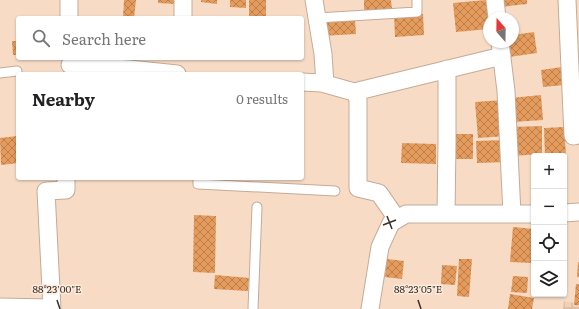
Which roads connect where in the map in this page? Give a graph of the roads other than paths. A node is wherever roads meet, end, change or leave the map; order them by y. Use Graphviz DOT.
graph roads {
  1 [pos="69,0"];
  2 [pos="183,0"];
  3 [pos="314,0"];
  4 [pos="417,0"];
  5 [pos="495,0"];
  6 [pos="568,0"];
  7 [pos="496,12"];
  8 [pos="69,16"];
  9 [pos="183,16"];
  10 [pos="317,18"];
  11 [pos="501,49"];
  12 [pos="70,66"];
  13 [pos="447,69"];
  14 [pos="18,71"];
  15 [pos="157,72"];
  16 [pos="0,73"];
  17 [pos="304,82"];
  18 [pos="325,84"];
  19 [pos="354,92"];
  20 [pos="579,136"];
  21 [pos="66,180"];
  22 [pos="198,180"];
  23 [pos="260,183"];
  24 [pos="335,191"];
  25 [pos="257,207"];
  26 [pos="579,212"];
  27 [pos="567,213"];
  28 [pos="446,214"];
  29 [pos="512,214"];
  30 [pos="531,214"];
  31 [pos="397,219"];
  32 [pos="0,307"];
  33 [pos="51,308"];
  34 [pos="253,309"];
  35 [pos="370,309"];
  1 -- 8 [label="street"];
  2 -- 9 [label="street"];
  3 -- 10 [label="street"];
  4 -- 10 [label="lane"];
  5 -- 7 [label="street"];
  6 -- 20 [label="street"];
  10 -- 18 [label="street"];
  11 -- 13 [label="street"];
  11 -- 29 [label="street"];
  12 -- 15 [label="street"];
  13 -- 19 [label="street"];
  13 -- 28 [label="street"];
  14 -- 16 [label="lane"];
  17 -- 18 [label="street"];
  18 -- 19 [label="street"];
  19 -- 31 [label="street"];
  21 -- 33 [label="street"];
  22 -- 23 [label="lane"];
  23 -- 24 [label="lane"];
  25 -- 34 [label="lane"];
  26 -- 27 [label="street"];
  28 -- 29 [label="street"];
  28 -- 31 [label="street"];
  29 -- 30 [label="street"];
  31 -- 35 [label="street"];
  32 -- 33 [label="street"];
}
